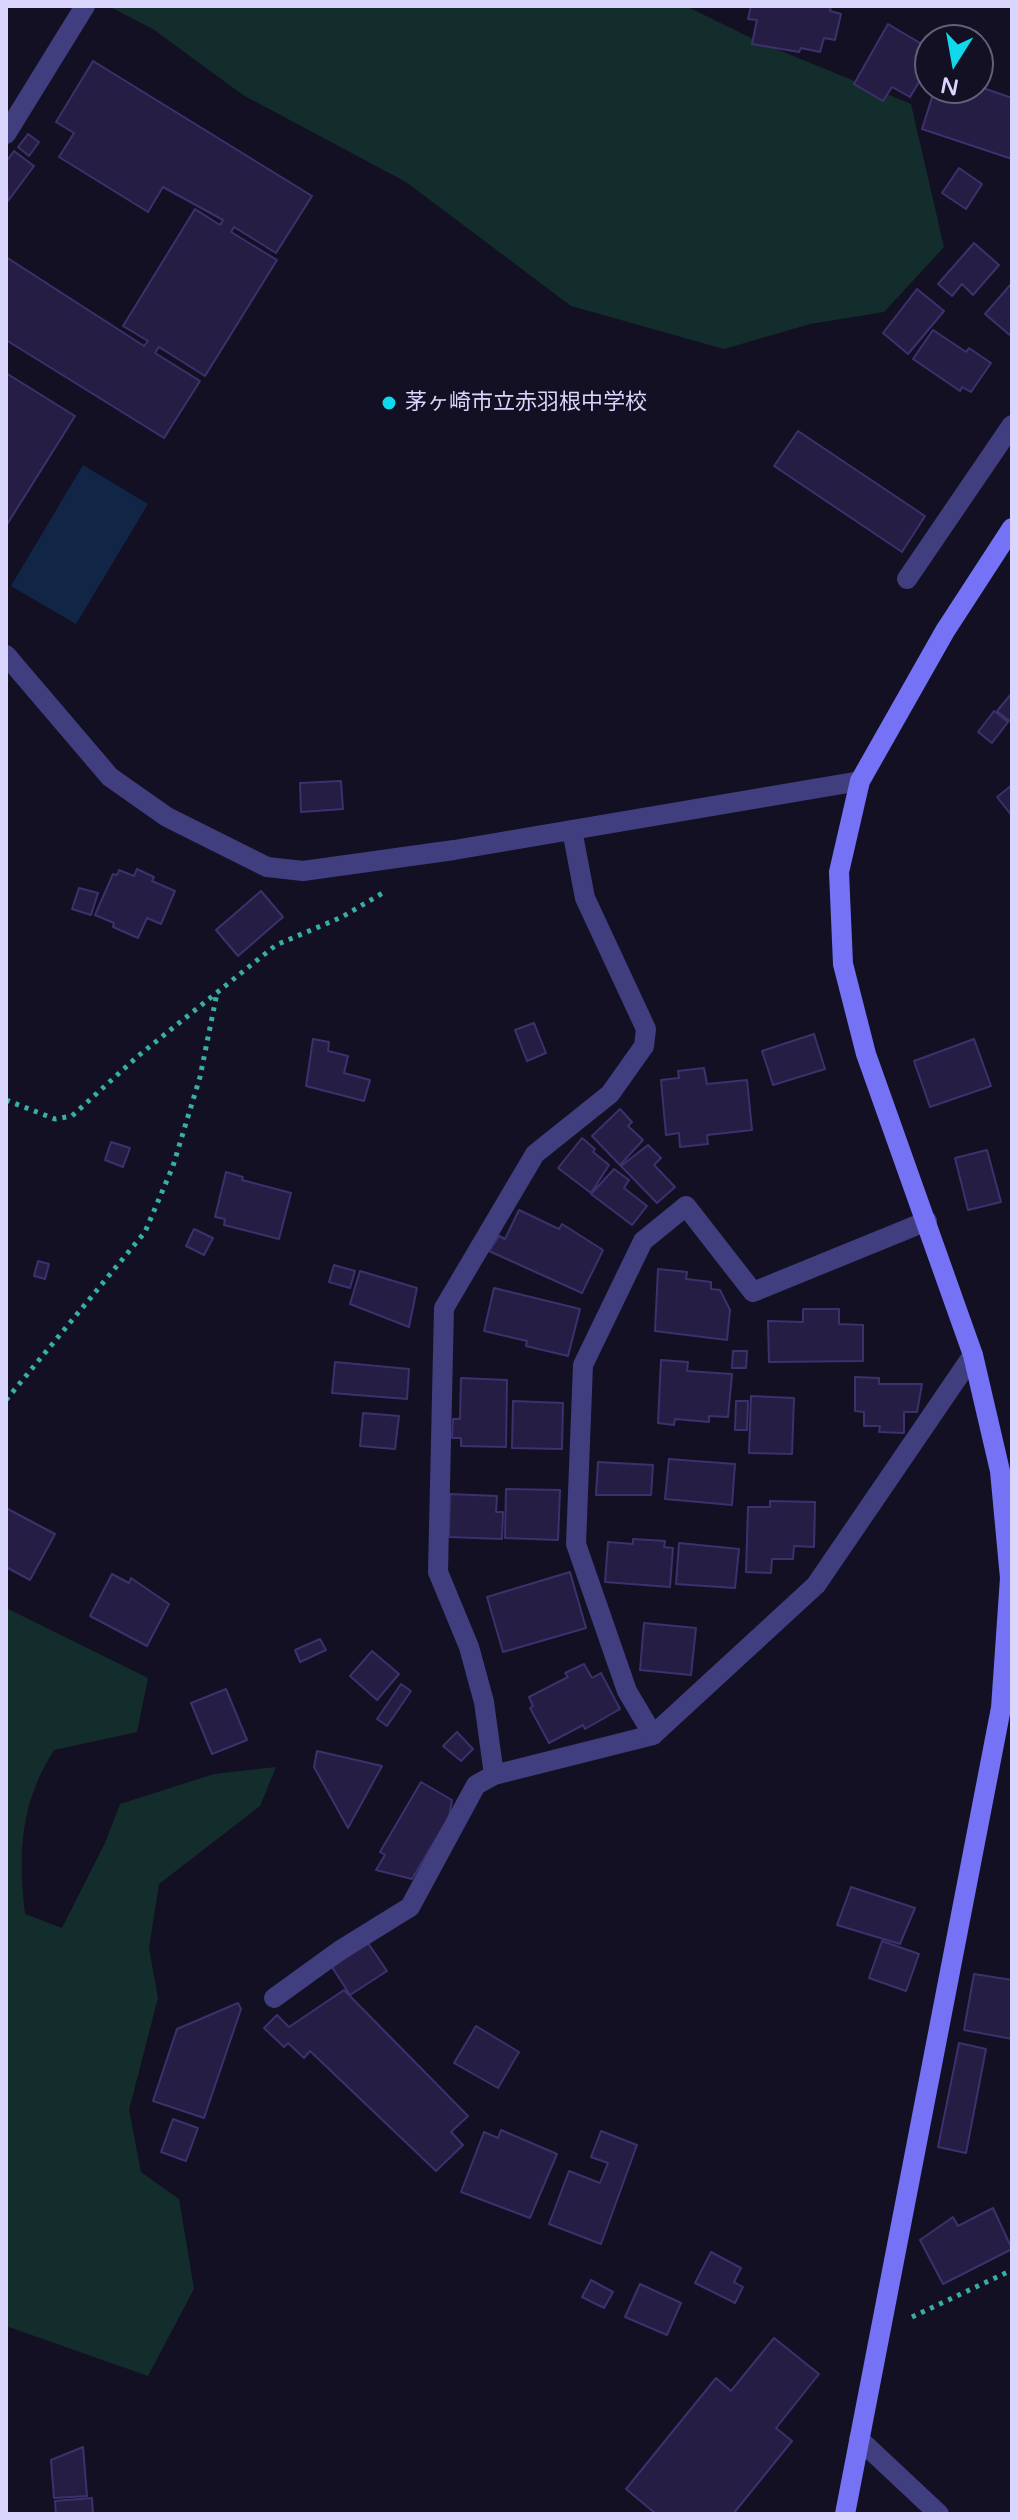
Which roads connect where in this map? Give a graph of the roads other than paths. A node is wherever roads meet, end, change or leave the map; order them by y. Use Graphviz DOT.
graph roads {
  1 [pos="85,6"];
  2 [pos="6,134"];
  3 [pos="1012,425"];
  4 [pos="1012,528"];
  5 [pos="907,579"];
  6 [pos="6,655"];
  7 [pos="860,781"];
  8 [pos="572,830"];
  9 [pos="927,1221"];
  10 [pos="973,1355"];
  11 [pos="1007,1709"];
  12 [pos="653,1735"];
  13 [pos="494,1775"];
  14 [pos="274,1998"];
  15 [pos="859,2439"];
  16 [pos="844,2512"];
  17 [pos="939,2514"];
  1 -- 2 [label="street"];
  3 -- 5 [label="street"];
  4 -- 7 [label="street"];
  6 -- 8 [label="street"];
  7 -- 8 [label="street"];
  7 -- 9 [label="street"];
  8 -- 13 [label="street"];
  9 -- 10 [label="street"];
  9 -- 12 [label="street"];
  10 -- 11 [label="street"];
  10 -- 12 [label="street"];
  11 -- 15 [label="street"];
  12 -- 13 [label="street"];
  13 -- 14 [label="street"];
  15 -- 16 [label="street"];
  15 -- 17 [label="street"];
}
